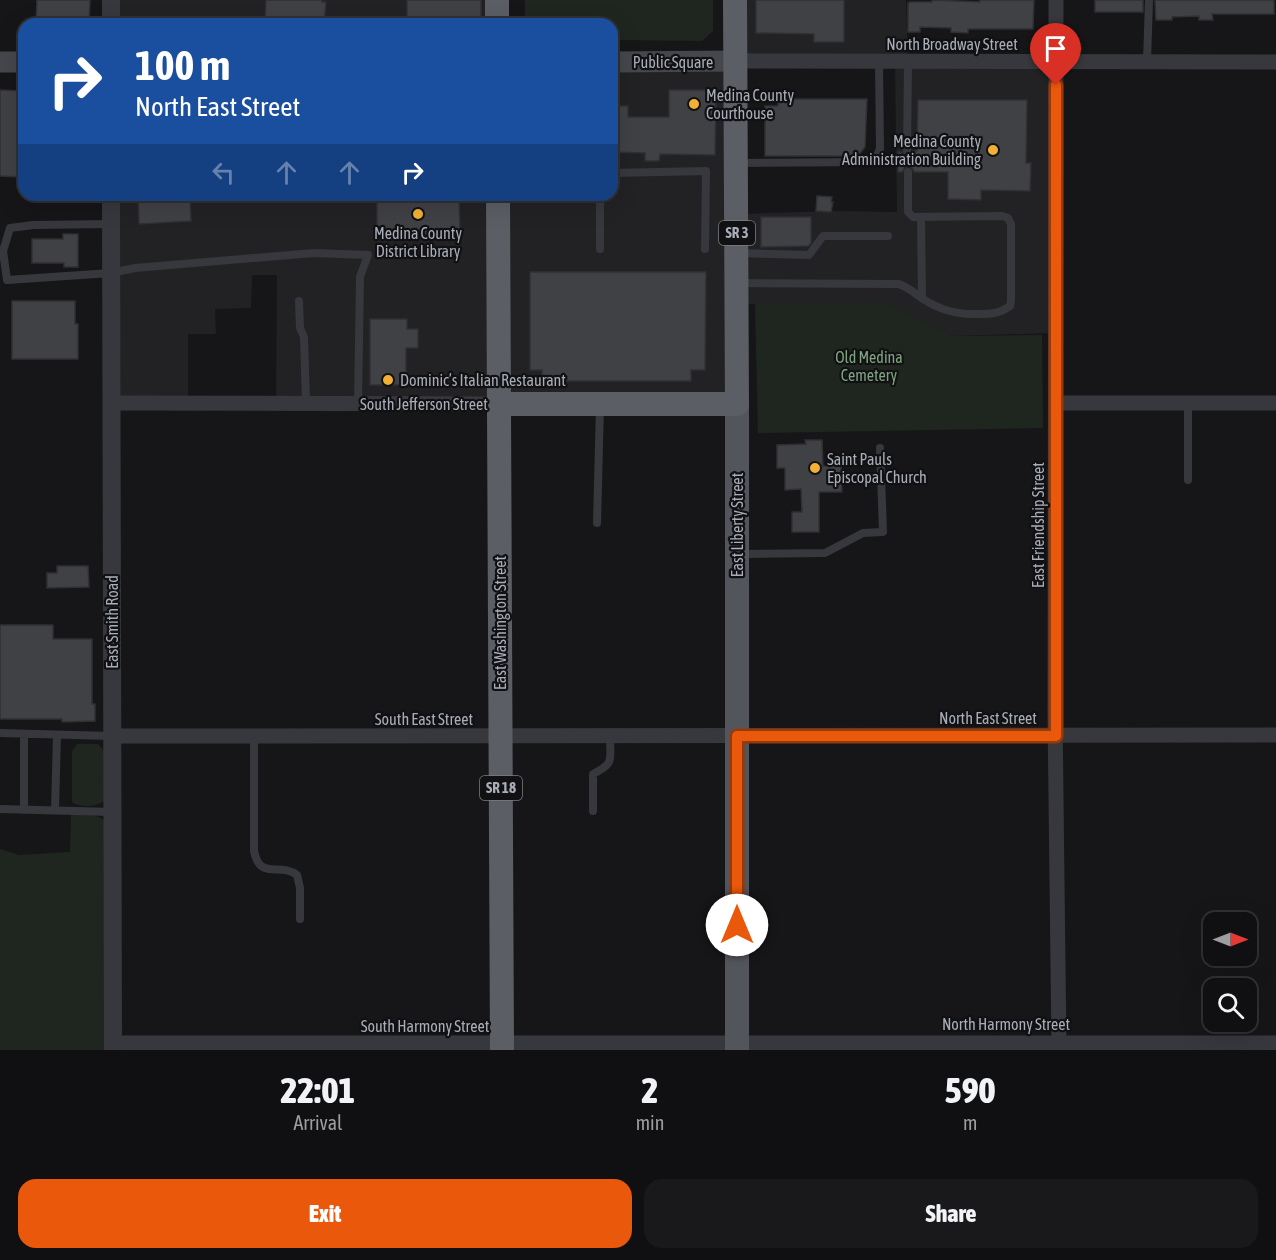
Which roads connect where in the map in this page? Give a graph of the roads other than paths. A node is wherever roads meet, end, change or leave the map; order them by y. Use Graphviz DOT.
graph roads {
  1 [pos="111,0"];
  2 [pos="497,0"];
  3 [pos="735,0"];
  4 [pos="1056,0"];
  5 [pos="1149,0"];
  6 [pos="111,18"];
  7 [pos="497,18"];
  8 [pos="735,61"];
  9 [pos="0,62"];
  10 [pos="18,62"];
  11 [pos="618,62"];
  12 [pos="879,62"];
  13 [pos="908,62"];
  14 [pos="1056,62"];
  15 [pos="1147,62"];
  16 [pos="1276,62"];
  17 [pos="907,152"];
  18 [pos="737,163"];
  19 [pos="618,172"];
  20 [pos="908,172"];
  21 [pos="111,201"];
  22 [pos="498,201"];
  23 [pos="600,201"];
  24 [pos="921,217"];
  25 [pos="111,224"];
  26 [pos="888,236"];
  27 [pos="600,249"];
  28 [pos="705,249"];
  29 [pos="737,253"];
  30 [pos="111,273"];
  31 [pos="737,283"];
  32 [pos="922,298"];
  33 [pos="299,301"];
  34 [pos="1188,403"];
  35 [pos="1276,403"];
  36 [pos="111,404"];
  37 [pos="306,404"];
  38 [pos="358,404"];
  39 [pos="600,404"];
  40 [pos="737,404"];
  41 [pos="1056,404"];
  42 [pos="499,405"];
  43 [pos="880,448"];
  44 [pos="1188,480"];
  45 [pos="597,523"];
  46 [pos="737,554"];
  47 [pos="0,733"];
  48 [pos="24,734"];
  49 [pos="57,735"];
  50 [pos="1276,735"];
  51 [pos="112,736"];
  52 [pos="254,736"];
  53 [pos="737,736"];
  54 [pos="1056,736"];
  55 [pos="500,737"];
  56 [pos="610,737"];
  57 [pos="0,809"];
  58 [pos="24,810"];
  59 [pos="55,810"];
  60 [pos="593,811"];
  61 [pos="112,812"];
  62 [pos="300,919"];
  63 [pos="1276,1043"];
  64 [pos="737,1046"];
  65 [pos="1059,1046"];
  66 [pos="113,1047"];
  67 [pos="502,1047"];
  1 -- 6 [label="street"];
  2 -- 7 [label="highway"];
  3 -- 8 [label="highway, East Liberty Street / SR 3"];
  4 -- 14 [label="street, East Friendship Street"];
  5 -- 15 [label="lane"];
  8 -- 11 [label="main road, Public Square"];
  8 -- 12 [label="street, North Broadway Street"];
  8 -- 18 [label="highway, East Liberty Street / SR 3"];
  9 -- 10 [label="main road"];
  12 -- 13 [label="street, North Broadway Street"];
  12 -- 18 [label="lane"];
  13 -- 14 [label="street, North Broadway Street"];
  13 -- 17 [label="lane"];
  14 -- 15 [label="street, North Broadway Street"];
  14 -- 41 [label="street, East Friendship Street"];
  15 -- 16 [label="street, North Broadway Street"];
  18 -- 29 [label="highway, East Liberty Street / SR 3"];
  19 -- 28 [label="lane"];
  20 -- 24 [label="lane"];
  21 -- 25 [label="street, East Smith Road"];
  22 -- 42 [label="highway, East Washington Street"];
  23 -- 27 [label="lane"];
  24 -- 32 [label="lane"];
  24 -- 32 [label="lane"];
  25 -- 30 [label="street, East Smith Road"];
  25 -- 30 [label="lane"];
  26 -- 29 [label="lane"];
  29 -- 31 [label="highway, East Liberty Street / SR 3"];
  30 -- 36 [label="street, East Smith Road"];
  30 -- 38 [label="lane"];
  31 -- 32 [label="lane"];
  31 -- 40 [label="highway, East Liberty Street / SR 3"];
  33 -- 37 [label="lane"];
  34 -- 35 [label="street"];
  34 -- 41 [label="street"];
  34 -- 44 [label="lane"];
  36 -- 37 [label="street, South Jefferson Street"];
  36 -- 51 [label="street, East Smith Road"];
  37 -- 38 [label="street, South Jefferson Street"];
  38 -- 42 [label="street, South Jefferson Street"];
  39 -- 40 [label="highway, South Jefferson Street"];
  39 -- 42 [label="highway, South Jefferson Street"];
  39 -- 45 [label="lane"];
  40 -- 46 [label="main road, East Liberty Street / SR 3"];
  41 -- 54 [label="street, East Friendship Street"];
  42 -- 55 [label="highway, East Washington Street / SR 18"];
  43 -- 46 [label="lane"];
  46 -- 53 [label="main road, East Liberty Street / SR 3"];
  47 -- 48 [label="lane"];
  48 -- 49 [label="lane"];
  48 -- 58 [label="lane"];
  49 -- 51 [label="lane"];
  49 -- 59 [label="lane"];
  50 -- 54 [label="street, North East Street"];
  51 -- 52 [label="street, South East Street"];
  51 -- 61 [label="street, East Smith Road"];
  52 -- 55 [label="street, South East Street"];
  52 -- 62 [label="lane"];
  53 -- 54 [label="street, North East Street"];
  53 -- 56 [label="street, South East Street"];
  53 -- 64 [label="main road, East Liberty Street / SR 3"];
  54 -- 65 [label="street, East Friendship Street"];
  55 -- 56 [label="street, South East Street"];
  55 -- 67 [label="highway, East Washington Street / SR 18"];
  56 -- 60 [label="lane"];
  57 -- 58 [label="lane"];
  58 -- 59 [label="lane"];
  59 -- 61 [label="lane"];
  61 -- 66 [label="street, East Smith Road"];
  63 -- 65 [label="street, North Harmony Street"];
  64 -- 65 [label="street, North Harmony Street"];
  64 -- 67 [label="street, South Harmony Street"];
  66 -- 67 [label="street, South Harmony Street"];
}
